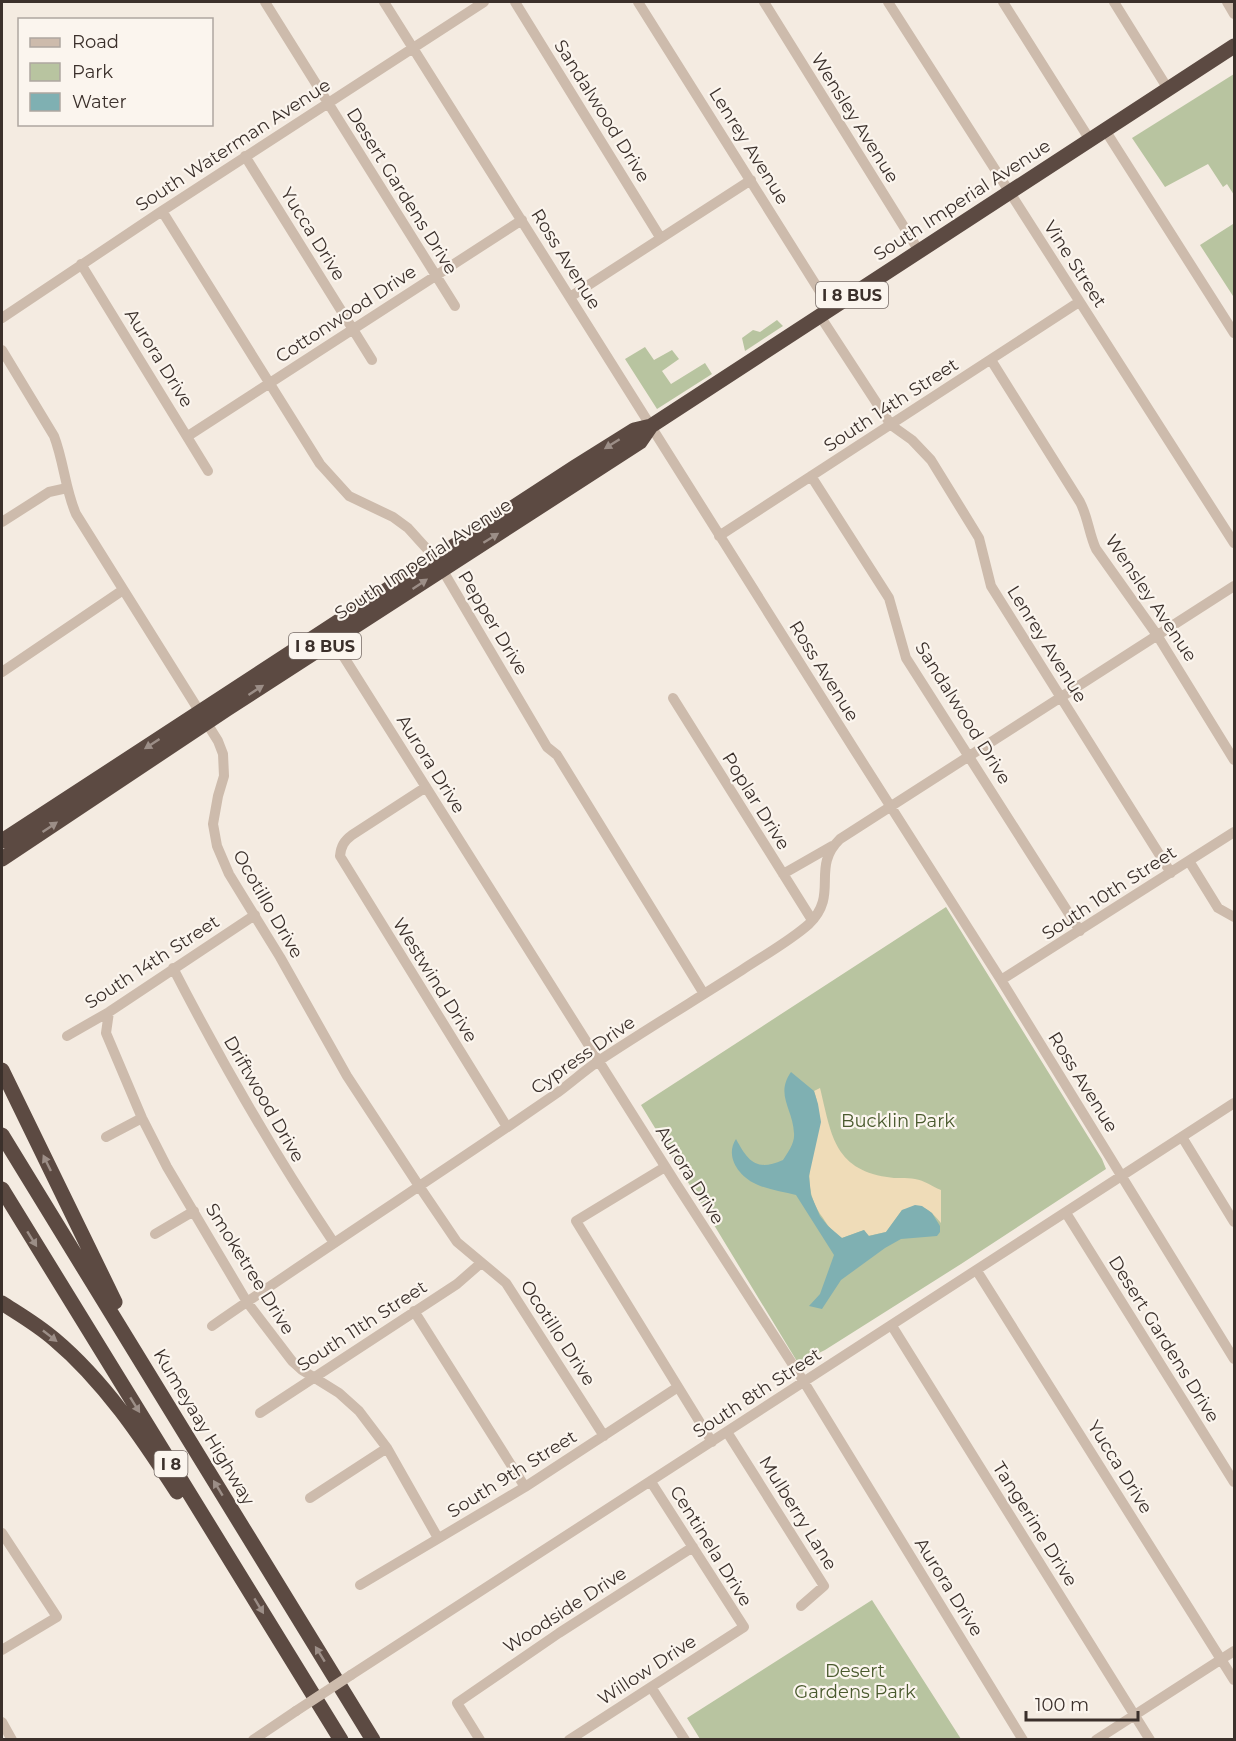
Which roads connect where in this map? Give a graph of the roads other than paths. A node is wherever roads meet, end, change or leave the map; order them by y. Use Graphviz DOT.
graph roads {
  1 [pos="265,2"];
  2 [pos="384,2"];
  3 [pos="484,2"];
  4 [pos="515,2"];
  5 [pos="638,2"];
  6 [pos="764,2"];
  7 [pos="888,2"];
  8 [pos="1003,2"];
  9 [pos="1114,2"];
  10 [pos="1227,2"];
  11 [pos="1234,14"];
  12 [pos="1234,46"];
  13 [pos="412,48"];
  14 [pos="1168,89"];
  15 [pos="327,103"];
  16 [pos="1105,130"];
  17 [pos="1090,140"];
  18 [pos="245,156"];
  19 [pos="751,180"];
  20 [pos="1009,193"];
  21 [pos="162,211"];
  22 [pos="522,220"];
  23 [pos="660,237"];
  24 [pos="919,251"];
  25 [pos="81,264"];
  26 [pos="436,275"];
  27 [pos="570,297"];
  28 [pos="1079,302"];
  29 [pos="455,306"];
  30 [pos="825,313"];
  31 [pos="2,318"];
  32 [pos="354,329"];
  33 [pos="1234,333"];
  34 [pos="2,350"];
  35 [pos="372,360"];
  36 [pos="991,360"];
  37 [pos="270,382"];
  38 [pos="891,425"];
  39 [pos="651,426"];
  40 [pos="188,436"];
  41 [pos="208,471"];
  42 [pos="811,477"];
  43 [pos="67,488"];
  44 [pos="2,522"];
  45 [pos="719,536"];
  46 [pos="1234,543"];
  47 [pos="439,565"];
  48 [pos="1234,586"];
  49 [pos="123,590"];
  50 [pos="330,635"];
  51 [pos="1157,635"];
  52 [pos="2,672"];
  53 [pos="1061,697"];
  54 [pos="673,698"];
  55 [pos="204,717"];
  56 [pos="969,755"];
  57 [pos="1234,760"];
  58 [pos="426,787"];
  59 [pos="891,805"];
  60 [pos="1234,832"];
  61 [pos="2,841"];
  62 [pos="832,846"];
  63 [pos="2,859"];
  64 [pos="1189,861"];
  65 [pos="1171,873"];
  66 [pos="783,874"];
  67 [pos="255,915"];
  68 [pos="1233,917"];
  69 [pos="812,920"];
  70 [pos="1080,931"];
  71 [pos="173,968"];
  72 [pos="1001,980"];
  73 [pos="704,994"];
  74 [pos="109,1012"];
  75 [pos="67,1036"];
  76 [pos="598,1061"];
  77 [pos="2,1070"];
  78 [pos="1234,1103"];
  79 [pos="142,1118"];
  80 [pos="507,1127"];
  81 [pos="2,1135"];
  82 [pos="106,1137"];
  83 [pos="1182,1137"];
  84 [pos="665,1167"];
  85 [pos="1122,1178"];
  86 [pos="418,1186"];
  87 [pos="2,1189"];
  88 [pos="194,1211"];
  89 [pos="1066,1213"];
  90 [pos="1234,1222"];
  91 [pos="154,1234"];
  92 [pos="334,1244"];
  93 [pos="481,1263"];
  94 [pos="977,1271"];
  95 [pos="247,1302"];
  96 [pos="2,1303"];
  97 [pos="414,1311"];
  98 [pos="212,1326"];
  99 [pos="891,1326"];
  100 [pos="134,1350"];
  101 [pos="1234,1359"];
  102 [pos="316,1377"];
  103 [pos="804,1382"];
  104 [pos="678,1387"];
  105 [pos="260,1413"];
  106 [pos="727,1432"];
  107 [pos="604,1436"];
  108 [pos="712,1442"];
  109 [pos="387,1448"];
  110 [pos="651,1482"];
  111 [pos="1234,1482"];
  112 [pos="525,1487"];
  113 [pos="310,1498"];
  114 [pos="2,1533"];
  115 [pos="438,1538"];
  116 [pos="693,1547"];
  117 [pos="360,1585"];
  118 [pos="247,1586"];
  119 [pos="801,1606"];
  120 [pos="744,1627"];
  121 [pos="2,1650"];
  122 [pos="1234,1651"];
  123 [pos="1221,1660"];
  124 [pos="1234,1680"];
  125 [pos="651,1687"];
  126 [pos="1134,1714"];
  127 [pos="2,1722"];
  128 [pos="12,1740"];
  129 [pos="253,1740"];
  130 [pos="340,1740"];
  131 [pos="373,1740"];
  132 [pos="480,1740"];
  133 [pos="569,1740"];
  134 [pos="685,1740"];
  135 [pos="1023,1740"];
  136 [pos="1096,1740"];
  137 [pos="1150,1740"];
  1 -- 15 [label="street, Desert Gardens Drive"];
  2 -- 13 [label="street, Ross Avenue"];
  3 -- 13 [label="street, South Waterman Avenue"];
  4 -- 23 [label="street, Sandalwood Drive"];
  5 -- 19 [label="street, Lenrey Avenue"];
  6 -- 24 [label="street, Wensley Avenue"];
  7 -- 20 [label="street, Vine Street"];
  8 -- 17 [label="street"];
  9 -- 14 [label="street"];
  10 -- 11 [label="street"];
  12 -- 14 [label="highway, South Imperial Avenue / I 8 BUS"];
  13 -- 15 [label="street, South Waterman Avenue"];
  13 -- 22 [label="street, Ross Avenue"];
  14 -- 16 [label="highway, South Imperial Avenue / I 8 BUS"];
  15 -- 18 [label="street, South Waterman Avenue"];
  15 -- 26 [label="street, Desert Gardens Drive"];
  16 -- 17 [label="highway, South Imperial Avenue / I 8 BUS"];
  16 -- 33 [label="street"];
  17 -- 20 [label="highway, South Imperial Avenue / I 8 BUS"];
  18 -- 21 [label="street, South Waterman Avenue"];
  18 -- 32 [label="street, Yucca Drive"];
  19 -- 23 [label="street"];
  19 -- 30 [label="street, Lenrey Avenue"];
  20 -- 24 [label="highway, South Imperial Avenue / I 8 BUS"];
  20 -- 28 [label="street, Vine Street"];
  21 -- 25 [label="street, South Waterman Avenue"];
  21 -- 37 [label="street, Pepper Drive"];
  22 -- 26 [label="street, Cottonwood Drive"];
  22 -- 27 [label="street, Ross Avenue"];
  23 -- 27 [label="street"];
  24 -- 30 [label="highway, South Imperial Avenue / I 8 BUS"];
  25 -- 31 [label="street, South Waterman Avenue"];
  25 -- 40 [label="street, Aurora Drive"];
  26 -- 29 [label="street, Desert Gardens Drive"];
  26 -- 32 [label="street, Cottonwood Drive"];
  27 -- 39 [label="street, Ross Avenue"];
  28 -- 36 [label="street, South 14th Street"];
  28 -- 46 [label="street, Vine Street"];
  30 -- 38 [label="street, Lenrey Avenue"];
  30 -- 39 [label="highway, South Imperial Avenue / I 8 BUS"];
  32 -- 35 [label="street, Yucca Drive"];
  32 -- 37 [label="street, Cottonwood Drive"];
  34 -- 43 [label="street, Ocotillo Drive"];
  36 -- 38 [label="street, South 14th Street"];
  36 -- 51 [label="street, Wensley Avenue"];
  37 -- 40 [label="street, Cottonwood Drive"];
  37 -- 47 [label="street, Pepper Drive"];
  38 -- 42 [label="street, South 14th Street"];
  38 -- 53 [label="street, Lenrey Avenue"];
  39 -- 45 [label="street, Ross Avenue"];
  39 -- 47 [label="highway, South Imperial Avenue / I 8 BUS"];
  40 -- 41 [label="street, Aurora Drive"];
  42 -- 45 [label="street, South 14th Street"];
  42 -- 56 [label="street, Sandalwood Drive"];
  43 -- 44 [label="street"];
  43 -- 49 [label="street, Ocotillo Drive"];
  45 -- 59 [label="street, Ross Avenue"];
  47 -- 50 [label="highway, South Imperial Avenue / I 8 BUS"];
  47 -- 73 [label="street, Pepper Drive"];
  48 -- 51 [label="street"];
  49 -- 52 [label="street"];
  49 -- 55 [label="street, Ocotillo Drive"];
  50 -- 55 [label="highway, South Imperial Avenue / I 8 BUS"];
  50 -- 58 [label="street, Aurora Drive"];
  51 -- 53 [label="street"];
  51 -- 57 [label="street, Wensley Avenue"];
  53 -- 56 [label="street"];
  53 -- 65 [label="street, Lenrey Avenue"];
  54 -- 66 [label="street, Poplar Drive"];
  55 -- 61 [label="highway, South Imperial Avenue / I 8 BUS, one-way"];
  63 -- 55 [label="highway, South Imperial Avenue / I 8 BUS, one-way"];
  55 -- 67 [label="street, Ocotillo Drive"];
  56 -- 59 [label="street"];
  56 -- 70 [label="street, Sandalwood Drive"];
  58 -- 76 [label="street, Aurora Drive"];
  58 -- 80 [label="street, Westwind Drive"];
  59 -- 62 [label="street"];
  59 -- 72 [label="street, Ross Avenue"];
  60 -- 64 [label="street, South 10th Street"];
  62 -- 66 [label="street"];
  62 -- 69 [label="street, Cypress Drive"];
  64 -- 65 [label="street, South 10th Street"];
  64 -- 68 [label="street"];
  65 -- 70 [label="street, South 10th Street"];
  66 -- 69 [label="street, Poplar Drive"];
  67 -- 71 [label="street, South 14th Street"];
  67 -- 86 [label="street, Ocotillo Drive"];
  69 -- 73 [label="street, Cypress Drive"];
  70 -- 72 [label="street, South 10th Street"];
  71 -- 74 [label="street, South 14th Street"];
  71 -- 92 [label="street, Driftwood Drive"];
  72 -- 85 [label="street, Ross Avenue"];
  73 -- 76 [label="street, Cypress Drive"];
  74 -- 75 [label="street, South 14th Street"];
  74 -- 79 [label="street, Smoketree Drive"];
  76 -- 80 [label="street, Cypress Drive"];
  76 -- 84 [label="street, Aurora Drive"];
  100 -- 77 [label="highway, one-way"];
  78 -- 83 [label="street, South 8th Street"];
  79 -- 82 [label="street"];
  79 -- 88 [label="street, Smoketree Drive"];
  80 -- 86 [label="street, Cypress Drive"];
  81 -- 100 [label="highway, Kumeyaay Highway / I 8"];
  83 -- 85 [label="street, South 8th Street"];
  83 -- 90 [label="street"];
  84 -- 103 [label="street, Aurora Drive"];
  84 -- 104 [label="street"];
  85 -- 89 [label="street, South 8th Street"];
  85 -- 101 [label="street, Ross Avenue"];
  86 -- 92 [label="street, Cypress Drive"];
  86 -- 93 [label="street, Ocotillo Drive"];
  87 -- 118 [label="highway, I 8, one-way"];
  88 -- 91 [label="street"];
  88 -- 95 [label="street, Smoketree Drive"];
  89 -- 94 [label="street, South 8th Street"];
  89 -- 111 [label="street, Desert Gardens Drive"];
  92 -- 95 [label="street, Cypress Drive"];
  93 -- 97 [label="street, South 11th Street"];
  93 -- 107 [label="street, Ocotillo Drive"];
  94 -- 99 [label="street, South 8th Street"];
  94 -- 123 [label="street, Yucca Drive"];
  95 -- 98 [label="street, Cypress Drive"];
  95 -- 102 [label="street, Smoketree Drive"];
  96 -- 118 [label="highway, one-way"];
  97 -- 102 [label="street, South 11th Street"];
  97 -- 112 [label="street"];
  99 -- 103 [label="street, South 8th Street"];
  99 -- 126 [label="street, Tangerine Drive"];
  131 -- 100 [label="highway, Kumeyaay Highway / I 8, one-way"];
  102 -- 105 [label="street, South 11th Street"];
  102 -- 109 [label="street, Smoketree Drive"];
  103 -- 106 [label="street, South 8th Street"];
  103 -- 135 [label="street, Aurora Drive"];
  104 -- 107 [label="street, South 9th Street"];
  104 -- 108 [label="street"];
  106 -- 108 [label="street, South 8th Street"];
  106 -- 119 [label="street, Mulberry Lane"];
  107 -- 112 [label="street, South 9th Street"];
  108 -- 110 [label="street, South 8th Street"];
  109 -- 113 [label="street"];
  109 -- 115 [label="street, Smoketree Drive"];
  110 -- 116 [label="street, Centinela Drive"];
  110 -- 129 [label="street, South 8th Street, bridge"];
  112 -- 115 [label="street, South 9th Street"];
  114 -- 121 [label="street"];
  115 -- 117 [label="street, South 9th Street"];
  116 -- 120 [label="street, Centinela Drive"];
  116 -- 132 [label="street, Woodside Drive"];
  118 -- 130 [label="highway, I 8, one-way"];
  120 -- 125 [label="street, Willow Drive"];
  122 -- 123 [label="street"];
  123 -- 124 [label="street, Yucca Drive"];
  123 -- 126 [label="street"];
  125 -- 133 [label="street, Willow Drive"];
  125 -- 134 [label="street"];
  126 -- 136 [label="street"];
  126 -- 137 [label="street, Tangerine Drive"];
  127 -- 128 [label="street"];
}
